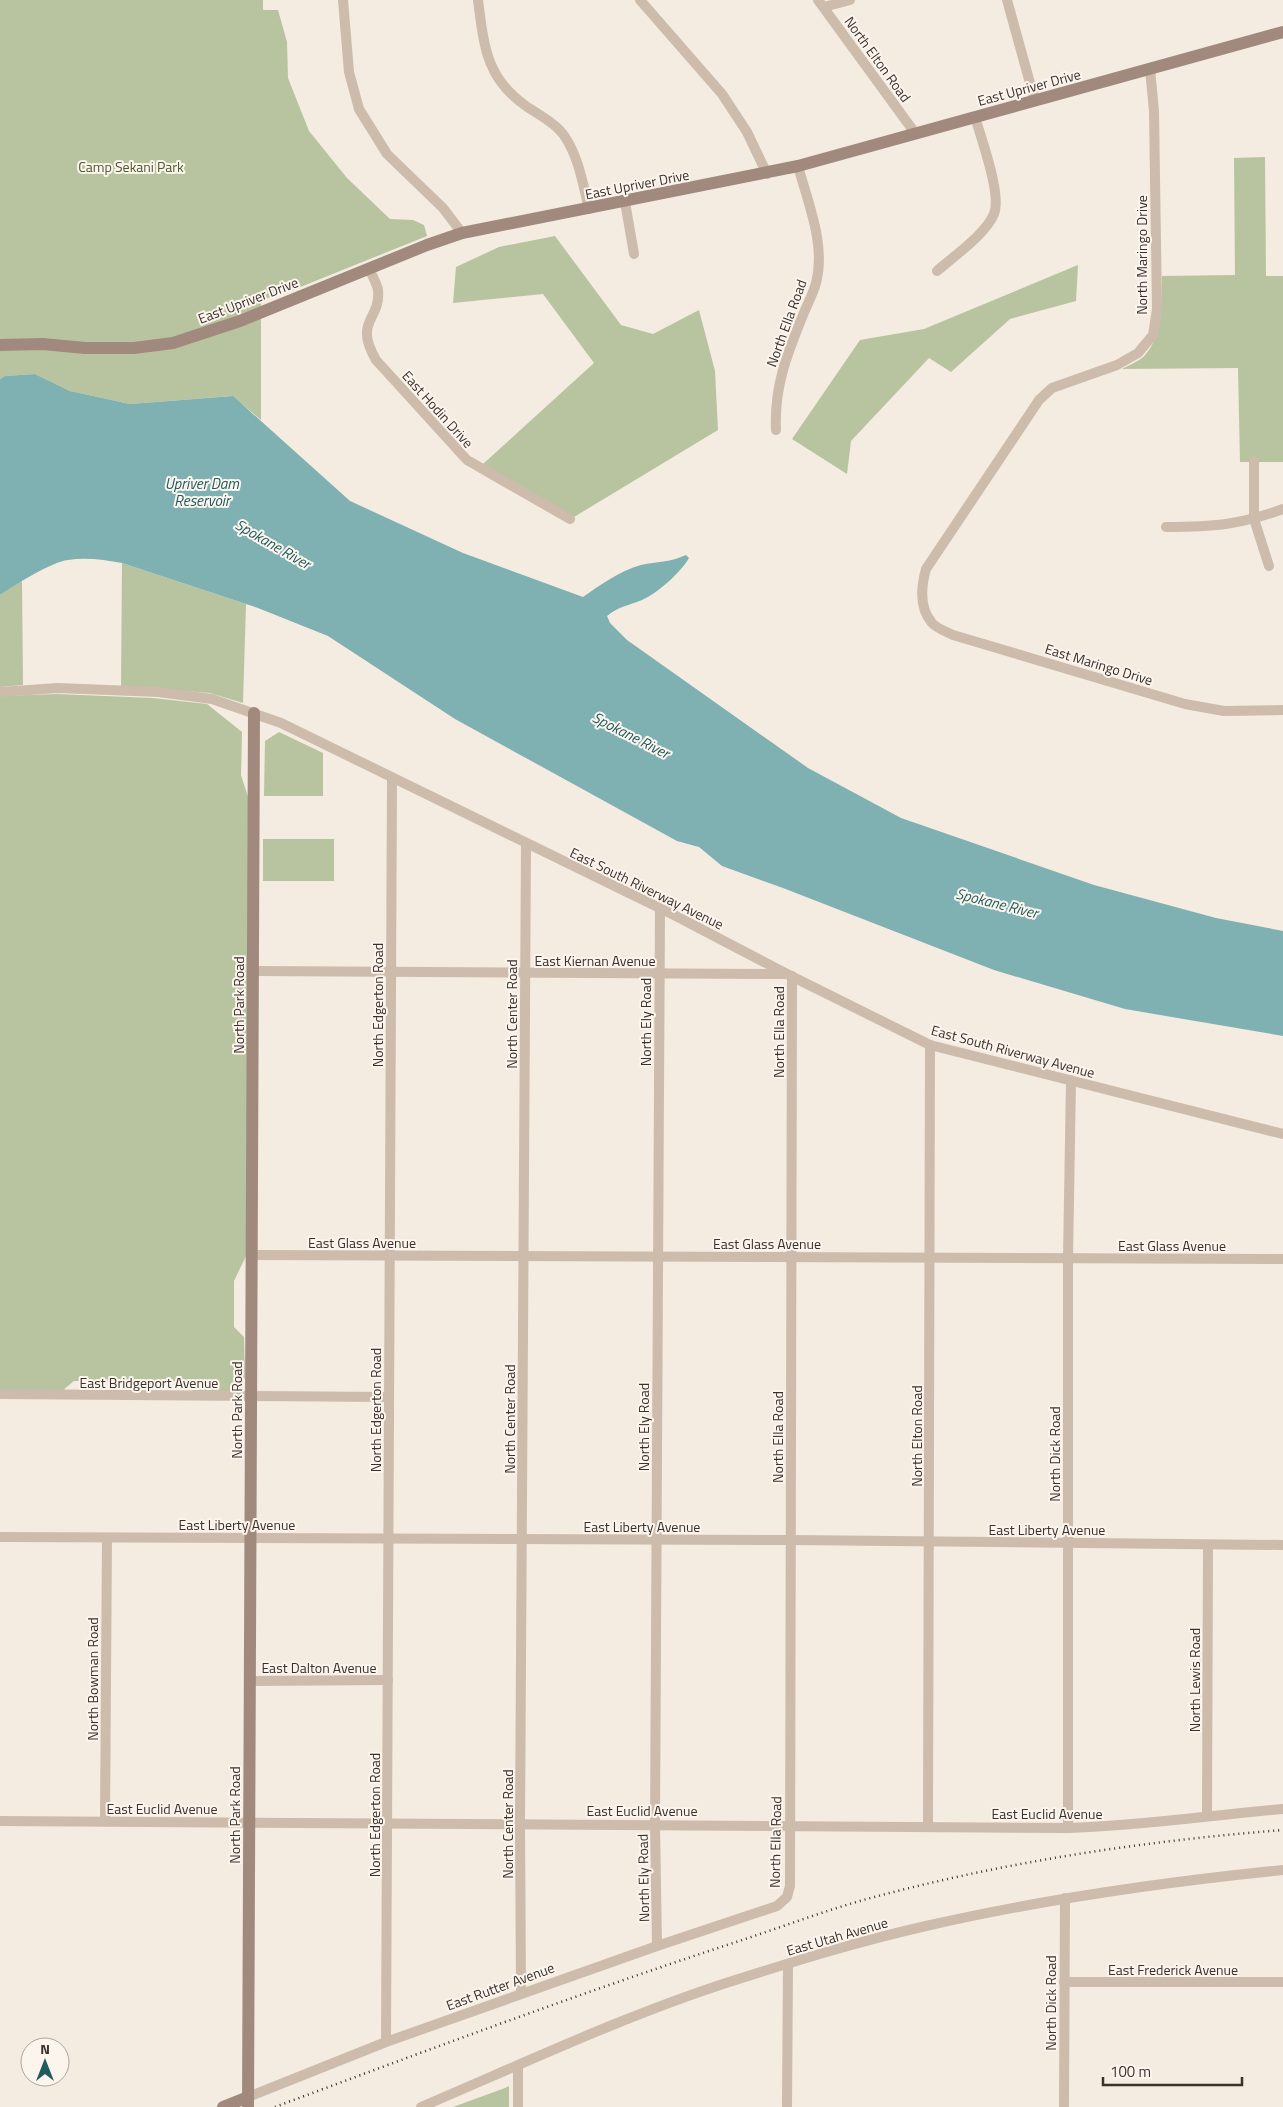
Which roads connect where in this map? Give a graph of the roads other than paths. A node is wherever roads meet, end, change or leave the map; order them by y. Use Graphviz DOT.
graph roads {
  1 [pos="342,0"];
  2 [pos="478,0"];
  3 [pos="640,0"];
  4 [pos="850,0"];
  5 [pos="1007,0"];
  6 [pos="821,4"];
  7 [pos="1283,32"];
  8 [pos="1150,69"];
  9 [pos="1036,100"];
  10 [pos="975,117"];
  11 [pos="915,133"];
  12 [pos="798,166"];
  13 [pos="767,174"];
  14 [pos="625,202"];
  15 [pos="589,209"];
  16 [pos="462,234"];
  17 [pos="634,254"];
  18 [pos="369,269"];
  19 [pos="937,271"];
  20 [pos="0,345"];
  21 [pos="776,430"];
  22 [pos="1254,462"];
  23 [pos="1283,509"];
  24 [pos="570,519"];
  25 [pos="1254,520"];
  26 [pos="1166,527"];
  27 [pos="1269,566"];
  28 [pos="923,606"];
  29 [pos="0,692"];
  30 [pos="1283,710"];
  31 [pos="254,713"];
  32 [pos="392,778"];
  33 [pos="526,844"];
  34 [pos="660,909"];
  35 [pos="253,971"];
  36 [pos="390,972"];
  37 [pos="525,973"];
  38 [pos="659,974"];
  39 [pos="790,975"];
  40 [pos="930,1045"];
  41 [pos="1071,1080"];
  42 [pos="1283,1134"];
  43 [pos="252,1255"];
  44 [pos="390,1255"];
  45 [pos="524,1256"];
  46 [pos="658,1256"];
  47 [pos="792,1257"];
  48 [pos="929,1258"];
  49 [pos="1068,1258"];
  50 [pos="1283,1259"];
  51 [pos="0,1394"];
  52 [pos="251,1396"];
  53 [pos="388,1397"];
  54 [pos="0,1537"];
  55 [pos="107,1538"];
  56 [pos="250,1538"];
  57 [pos="388,1539"];
  58 [pos="522,1540"];
  59 [pos="656,1540"];
  60 [pos="790,1540"];
  61 [pos="930,1542"];
  62 [pos="1068,1542"];
  63 [pos="1208,1545"];
  64 [pos="1283,1546"];
  65 [pos="388,1680"];
  66 [pos="250,1681"];
  67 [pos="1283,1810"];
  68 [pos="1207,1815"];
  69 [pos="0,1821"];
  70 [pos="105,1821"];
  71 [pos="249,1822"];
  72 [pos="388,1823"];
  73 [pos="520,1824"];
  74 [pos="655,1824"];
  75 [pos="789,1825"];
  76 [pos="928,1826"];
  77 [pos="1068,1828"];
  78 [pos="1283,1870"];
  79 [pos="787,1897"];
  80 [pos="1065,1898"];
  81 [pos="658,1946"];
  82 [pos="788,1964"];
  83 [pos="1064,1982"];
  84 [pos="1283,1982"];
  85 [pos="521,1994"];
  86 [pos="386,2042"];
  87 [pos="518,2066"];
  88 [pos="248,2102"];
  89 [pos="224,2107"];
  90 [pos="421,2107"];
  91 [pos="518,2107"];
  92 [pos="787,2107"];
  93 [pos="1064,2107"];
  1 -- 16 [label="street"];
  2 -- 15 [label="street"];
  3 -- 13 [label="street"];
  4 -- 6 [label="street"];
  5 -- 9 [label="street"];
  6 -- 11 [label="street, North Elton Road"];
  7 -- 8 [label="street, East Upriver Drive"];
  8 -- 9 [label="street, East Upriver Drive"];
  8 -- 28 [label="street, North Maringo Drive"];
  9 -- 10 [label="street, East Upriver Drive"];
  10 -- 11 [label="street, East Upriver Drive"];
  10 -- 19 [label="street"];
  11 -- 12 [label="street, East Upriver Drive"];
  12 -- 13 [label="street, East Upriver Drive"];
  12 -- 21 [label="street, North Ella Road"];
  13 -- 14 [label="street, East Upriver Drive"];
  14 -- 15 [label="street, East Upriver Drive"];
  14 -- 17 [label="street"];
  15 -- 16 [label="street, East Upriver Drive"];
  16 -- 18 [label="street, East Upriver Drive"];
  18 -- 20 [label="street, East Upriver Drive"];
  18 -- 24 [label="street, East Hodin Drive"];
  22 -- 25 [label="street"];
  23 -- 25 [label="street"];
  25 -- 26 [label="street"];
  25 -- 27 [label="street"];
  28 -- 30 [label="street, East Maringo Drive"];
  29 -- 31 [label="street, East South Riverway Avenue"];
  31 -- 32 [label="street, East South Riverway Avenue"];
  31 -- 35 [label="street, North Park Road"];
  32 -- 33 [label="street, East South Riverway Avenue"];
  32 -- 36 [label="street, North Edgerton Road"];
  33 -- 34 [label="street, East South Riverway Avenue"];
  33 -- 37 [label="street, North Center Road"];
  34 -- 38 [label="street, North Ely Road"];
  34 -- 39 [label="street, East South Riverway Avenue"];
  35 -- 36 [label="street, East Kiernan Avenue"];
  35 -- 43 [label="street, North Park Road"];
  36 -- 37 [label="street, East Kiernan Avenue"];
  36 -- 44 [label="street, North Edgerton Road"];
  37 -- 38 [label="street, East Kiernan Avenue"];
  37 -- 45 [label="street, North Center Road"];
  38 -- 39 [label="street, East Kiernan Avenue"];
  38 -- 46 [label="street, North Ely Road"];
  39 -- 40 [label="street, East South Riverway Avenue"];
  39 -- 47 [label="street, North Ella Road"];
  40 -- 41 [label="street, East South Riverway Avenue"];
  40 -- 48 [label="street, North Elton Road"];
  41 -- 42 [label="street, East South Riverway Avenue"];
  41 -- 49 [label="street, North Dick Road"];
  43 -- 44 [label="street, East Glass Avenue"];
  43 -- 52 [label="street, North Park Road"];
  44 -- 45 [label="street, East Glass Avenue"];
  44 -- 53 [label="street, North Edgerton Road"];
  45 -- 46 [label="street, East Glass Avenue"];
  45 -- 58 [label="street, North Center Road"];
  46 -- 47 [label="street, East Glass Avenue"];
  46 -- 59 [label="street, North Ely Road"];
  47 -- 48 [label="street, East Glass Avenue"];
  47 -- 60 [label="street, North Ella Road"];
  48 -- 49 [label="street, East Glass Avenue"];
  48 -- 61 [label="street, North Elton Road"];
  49 -- 50 [label="street, East Glass Avenue"];
  49 -- 62 [label="street, North Dick Road"];
  51 -- 52 [label="street, East Bridgeport Avenue"];
  52 -- 53 [label="street, East Bridgeport Avenue"];
  52 -- 56 [label="street, North Park Road"];
  53 -- 57 [label="street, North Edgerton Road"];
  54 -- 55 [label="street, East Liberty Avenue"];
  55 -- 56 [label="street, East Liberty Avenue"];
  55 -- 70 [label="street, North Bowman Road"];
  56 -- 57 [label="street, East Liberty Avenue"];
  56 -- 66 [label="street, North Park Road"];
  57 -- 58 [label="street, East Liberty Avenue"];
  57 -- 65 [label="street, North Edgerton Road"];
  58 -- 59 [label="street, East Liberty Avenue"];
  58 -- 73 [label="street, North Center Road"];
  59 -- 60 [label="street, East Liberty Avenue"];
  59 -- 74 [label="street, North Ely Road"];
  60 -- 61 [label="street, East Liberty Avenue"];
  60 -- 75 [label="street, North Ella Road"];
  61 -- 62 [label="street, East Liberty Avenue"];
  61 -- 76 [label="street, North Elton Road"];
  62 -- 63 [label="street, East Liberty Avenue"];
  62 -- 77 [label="street, North Dick Road"];
  63 -- 64 [label="street, East Liberty Avenue"];
  63 -- 68 [label="street, North Lewis Road"];
  65 -- 66 [label="street, East Dalton Avenue"];
  65 -- 72 [label="street, North Edgerton Road"];
  66 -- 71 [label="street, North Park Road"];
  67 -- 68 [label="street, East Euclid Avenue"];
  68 -- 77 [label="street, East Euclid Avenue"];
  69 -- 70 [label="street, East Euclid Avenue"];
  70 -- 71 [label="street, East Euclid Avenue"];
  71 -- 72 [label="street, East Euclid Avenue"];
  71 -- 88 [label="street, North Park Road"];
  72 -- 73 [label="street, East Euclid Avenue"];
  72 -- 86 [label="street, North Edgerton Road"];
  73 -- 74 [label="street, East Euclid Avenue"];
  73 -- 85 [label="street, North Center Road"];
  74 -- 75 [label="street, East Euclid Avenue"];
  74 -- 81 [label="street, North Ely Road"];
  75 -- 76 [label="street, East Euclid Avenue"];
  75 -- 79 [label="street, North Ella Road"];
  76 -- 77 [label="street, East Euclid Avenue"];
  78 -- 80 [label="street, East Utah Avenue"];
  79 -- 81 [label="street, East Rutter Avenue"];
  80 -- 82 [label="street, East Utah Avenue"];
  80 -- 83 [label="street, North Dick Road"];
  81 -- 85 [label="street, East Rutter Avenue"];
  82 -- 87 [label="street, East Utah Avenue"];
  82 -- 92 [label="street"];
  83 -- 84 [label="street, East Frederick Avenue"];
  83 -- 93 [label="street, North Dick Road"];
  85 -- 86 [label="street, East Rutter Avenue"];
  86 -- 88 [label="street, East Rutter Avenue"];
  87 -- 90 [label="street, East Utah Avenue"];
  87 -- 91 [label="street"];
  88 -- 89 [label="street, East Rutter Avenue"];
}
